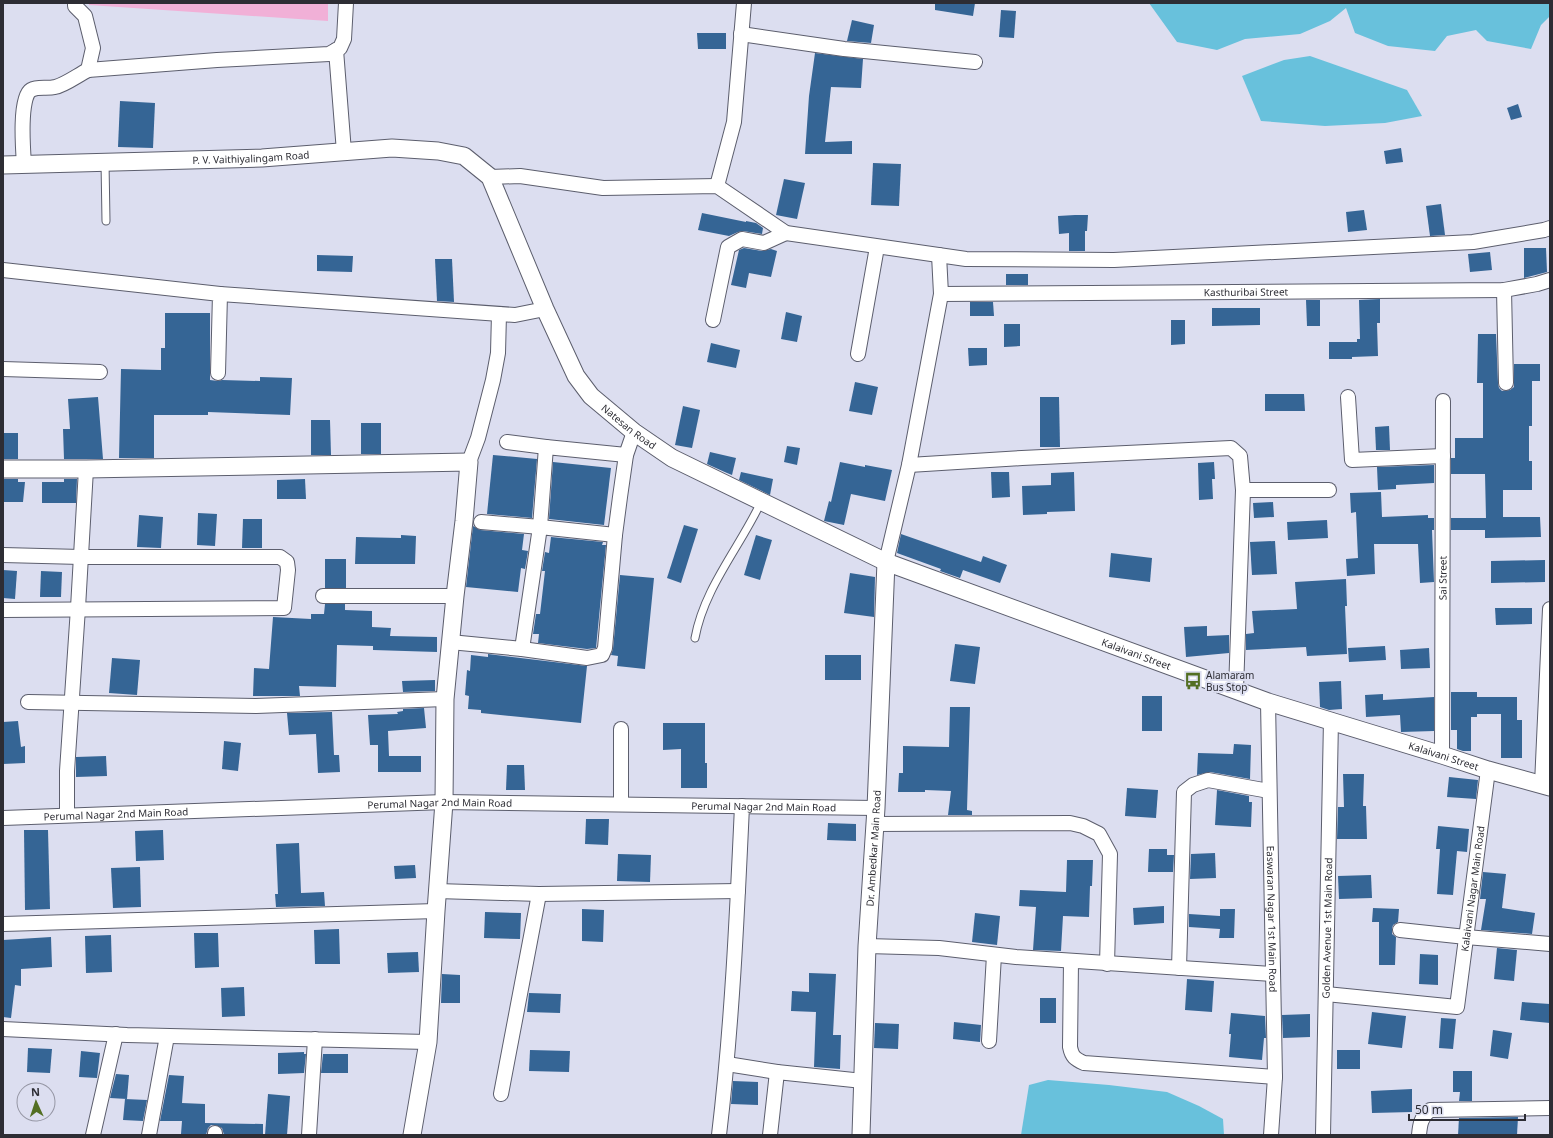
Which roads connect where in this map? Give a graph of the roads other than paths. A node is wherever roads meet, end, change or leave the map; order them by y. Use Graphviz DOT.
graph roads {
  1 [pos="75,3"];
  2 [pos="346,3"];
  3 [pos="744,3"];
  4 [pos="741,34"];
  5 [pos="336,50"];
  6 [pos="975,62"];
  7 [pos="88,70"];
  8 [pos="344,152"];
  9 [pos="105,162"];
  10 [pos="24,164"];
  11 [pos="3,165"];
  12 [pos="490,177"];
  13 [pos="718,186"];
  14 [pos="106,221"];
  15 [pos="1550,228"];
  16 [pos="786,233"];
  17 [pos="877,247"];
  18 [pos="939,255"];
  19 [pos="3,270"];
  20 [pos="1550,280"];
  21 [pos="1504,290"];
  22 [pos="220,294"];
  23 [pos="941,294"];
  24 [pos="545,308"];
  25 [pos="499,314"];
  26 [pos="713,320"];
  27 [pos="858,354"];
  28 [pos="3,369"];
  29 [pos="100,372"];
  30 [pos="218,373"];
  31 [pos="1506,383"];
  32 [pos="1348,398"];
  33 [pos="1443,401"];
  34 [pos="634,432"];
  35 [pos="507,442"];
  36 [pos="546,447"];
  37 [pos="626,455"];
  38 [pos="1443,456"];
  39 [pos="469,462"];
  40 [pos="909,465"];
  41 [pos="3,469"];
  42 [pos="86,469"];
  43 [pos="1243,490"];
  44 [pos="1329,490"];
  45 [pos="761,502"];
  46 [pos="481,522"];
  47 [pos="540,527"];
  48 [pos="615,535"];
  49 [pos="3,555"];
  50 [pos="81,558"];
  51 [pos="886,562"];
  52 [pos="323,596"];
  53 [pos="455,596"];
  54 [pos="78,608"];
  55 [pos="1550,609"];
  56 [pos="3,610"];
  57 [pos="695,638"];
  58 [pos="450,642"];
  59 [pos="522,649"];
  60 [pos="1236,690"];
  61 [pos="445,699"];
  62 [pos="28,702"];
  63 [pos="1268,702"];
  64 [pos="72,703"];
  65 [pos="1331,720"];
  66 [pos="621,729"];
  67 [pos="1442,755"];
  68 [pos="1488,770"];
  69 [pos="1546,785"];
  70 [pos="1269,791"];
  71 [pos="444,802"];
  72 [pos="621,804"];
  73 [pos="742,806"];
  74 [pos="67,815"];
  75 [pos="875,816"];
  76 [pos="3,818"];
  77 [pos="437,891"];
  78 [pos="738,892"];
  79 [pos="539,894"];
  80 [pos="436,911"];
  81 [pos="3,924"];
  82 [pos="1400,930"];
  83 [pos="1466,937"];
  84 [pos="1550,944"];
  85 [pos="867,946"];
  86 [pos="994,955"];
  87 [pos="1071,962"];
  88 [pos="1107,964"];
  89 [pos="1179,968"];
  90 [pos="1273,974"];
  91 [pos="1326,994"];
  92 [pos="3,1028"];
  93 [pos="116,1034"];
  94 [pos="167,1036"];
  95 [pos="315,1039"];
  96 [pos="989,1041"];
  97 [pos="428,1042"];
  98 [pos="727,1064"];
  99 [pos="777,1072"];
  100 [pos="1275,1077"];
  101 [pos="863,1081"];
  102 [pos="501,1094"];
  103 [pos="1550,1108"];
  104 [pos="93,1135"];
  105 [pos="149,1135"];
  106 [pos="309,1135"];
  107 [pos="412,1135"];
  108 [pos="719,1135"];
  109 [pos="770,1135"];
  110 [pos="861,1135"];
  111 [pos="1271,1135"];
  112 [pos="1323,1135"];
  113 [pos="1419,1135"];
  1 -- 7 [label="street"];
  2 -- 5 [label="street"];
  3 -- 4 [label="street"];
  4 -- 6 [label="street"];
  4 -- 13 [label="street"];
  5 -- 7 [label="street"];
  5 -- 8 [label="street"];
  7 -- 10 [label="street"];
  8 -- 9 [label="street, P. V. Vaithiyalingam Road"];
  8 -- 12 [label="street, P. V. Vaithiyalingam Road"];
  9 -- 10 [label="street, P. V. Vaithiyalingam Road"];
  9 -- 14 [label="lane"];
  10 -- 11 [label="street, P. V. Vaithiyalingam Road"];
  12 -- 13 [label="street"];
  12 -- 24 [label="street, Natesan Road"];
  13 -- 16 [label="street"];
  15 -- 18 [label="street"];
  16 -- 17 [label="street"];
  16 -- 26 [label="street"];
  17 -- 18 [label="street"];
  17 -- 27 [label="street"];
  18 -- 23 [label="street"];
  19 -- 22 [label="street"];
  20 -- 21 [label="street, Kasthuribai Street"];
  21 -- 23 [label="street, Kasthuribai Street"];
  21 -- 31 [label="street"];
  22 -- 25 [label="street"];
  22 -- 30 [label="street"];
  23 -- 40 [label="street"];
  24 -- 25 [label="street"];
  24 -- 34 [label="street, Natesan Road"];
  25 -- 39 [label="street"];
  28 -- 29 [label="street"];
  32 -- 38 [label="street"];
  33 -- 38 [label="street, Sai Street"];
  34 -- 37 [label="street"];
  34 -- 45 [label="street, Natesan Road"];
  35 -- 36 [label="street"];
  36 -- 37 [label="street"];
  36 -- 47 [label="street"];
  37 -- 48 [label="street"];
  38 -- 67 [label="street, Sai Street"];
  39 -- 42 [label="street"];
  39 -- 53 [label="street"];
  40 -- 43 [label="street"];
  40 -- 51 [label="street"];
  41 -- 42 [label="street"];
  42 -- 50 [label="street"];
  43 -- 44 [label="street"];
  43 -- 60 [label="street"];
  45 -- 51 [label="street, Natesan Road"];
  45 -- 57 [label="lane"];
  46 -- 47 [label="street"];
  47 -- 48 [label="street"];
  47 -- 59 [label="street"];
  48 -- 59 [label="street"];
  49 -- 50 [label="street"];
  50 -- 54 [label="street"];
  50 -- 54 [label="street"];
  51 -- 60 [label="street, Kalaivani Street"];
  51 -- 75 [label="street, Dr. Ambedkar Main Road"];
  52 -- 53 [label="street"];
  53 -- 58 [label="street"];
  54 -- 56 [label="street"];
  54 -- 64 [label="street"];
  55 -- 69 [label="street"];
  58 -- 59 [label="street"];
  58 -- 61 [label="street"];
  60 -- 63 [label="street, Kalaivani Street"];
  61 -- 64 [label="street"];
  61 -- 71 [label="street"];
  62 -- 64 [label="street"];
  63 -- 65 [label="street, Kalaivani Street"];
  63 -- 70 [label="street, Easwaran Nagar 1st Main Road"];
  64 -- 74 [label="street"];
  65 -- 67 [label="street, Kalaivani Street"];
  65 -- 91 [label="street, Golden Avenue 1st Main Road"];
  66 -- 72 [label="street"];
  67 -- 68 [label="street, Kalaivani Street"];
  68 -- 69 [label="street, Kalaivani Street"];
  68 -- 83 [label="street, Kalaivani Nagar Main Road"];
  70 -- 89 [label="street"];
  70 -- 90 [label="street, Easwaran Nagar 1st Main Road"];
  71 -- 72 [label="street, Perumal Nagar 2nd Main Road"];
  71 -- 74 [label="street, Perumal Nagar 2nd Main Road"];
  71 -- 77 [label="street"];
  72 -- 73 [label="street, Perumal Nagar 2nd Main Road"];
  73 -- 75 [label="street, Perumal Nagar 2nd Main Road"];
  73 -- 78 [label="street"];
  74 -- 76 [label="street, Perumal Nagar 2nd Main Road"];
  75 -- 85 [label="street, Dr. Ambedkar Main Road"];
  75 -- 88 [label="street, Perumal Nagar 2nd Main Road"];
  77 -- 79 [label="street"];
  77 -- 80 [label="street"];
  78 -- 79 [label="street"];
  78 -- 98 [label="street"];
  79 -- 102 [label="street"];
  80 -- 81 [label="street"];
  80 -- 97 [label="street"];
  82 -- 83 [label="street"];
  83 -- 84 [label="street"];
  83 -- 91 [label="street, Kalaivani Nagar Main Road"];
  85 -- 86 [label="street"];
  85 -- 101 [label="street, Dr. Ambedkar Main Road"];
  86 -- 87 [label="street"];
  86 -- 96 [label="street"];
  87 -- 88 [label="street"];
  87 -- 100 [label="street"];
  88 -- 89 [label="street"];
  89 -- 90 [label="street"];
  90 -- 100 [label="street, Easwaran Nagar 1st Main Road"];
  91 -- 112 [label="street, Golden Avenue 1st Main Road"];
  92 -- 93 [label="street"];
  93 -- 94 [label="street"];
  93 -- 104 [label="street"];
  94 -- 95 [label="street"];
  94 -- 105 [label="street"];
  95 -- 97 [label="street"];
  95 -- 106 [label="street"];
  97 -- 107 [label="street"];
  98 -- 99 [label="street"];
  98 -- 108 [label="street"];
  99 -- 101 [label="street"];
  99 -- 109 [label="street"];
  100 -- 111 [label="street, Easwaran Nagar 1st Main Road"];
  101 -- 110 [label="street, Dr. Ambedkar Main Road"];
  103 -- 113 [label="street"];
}
